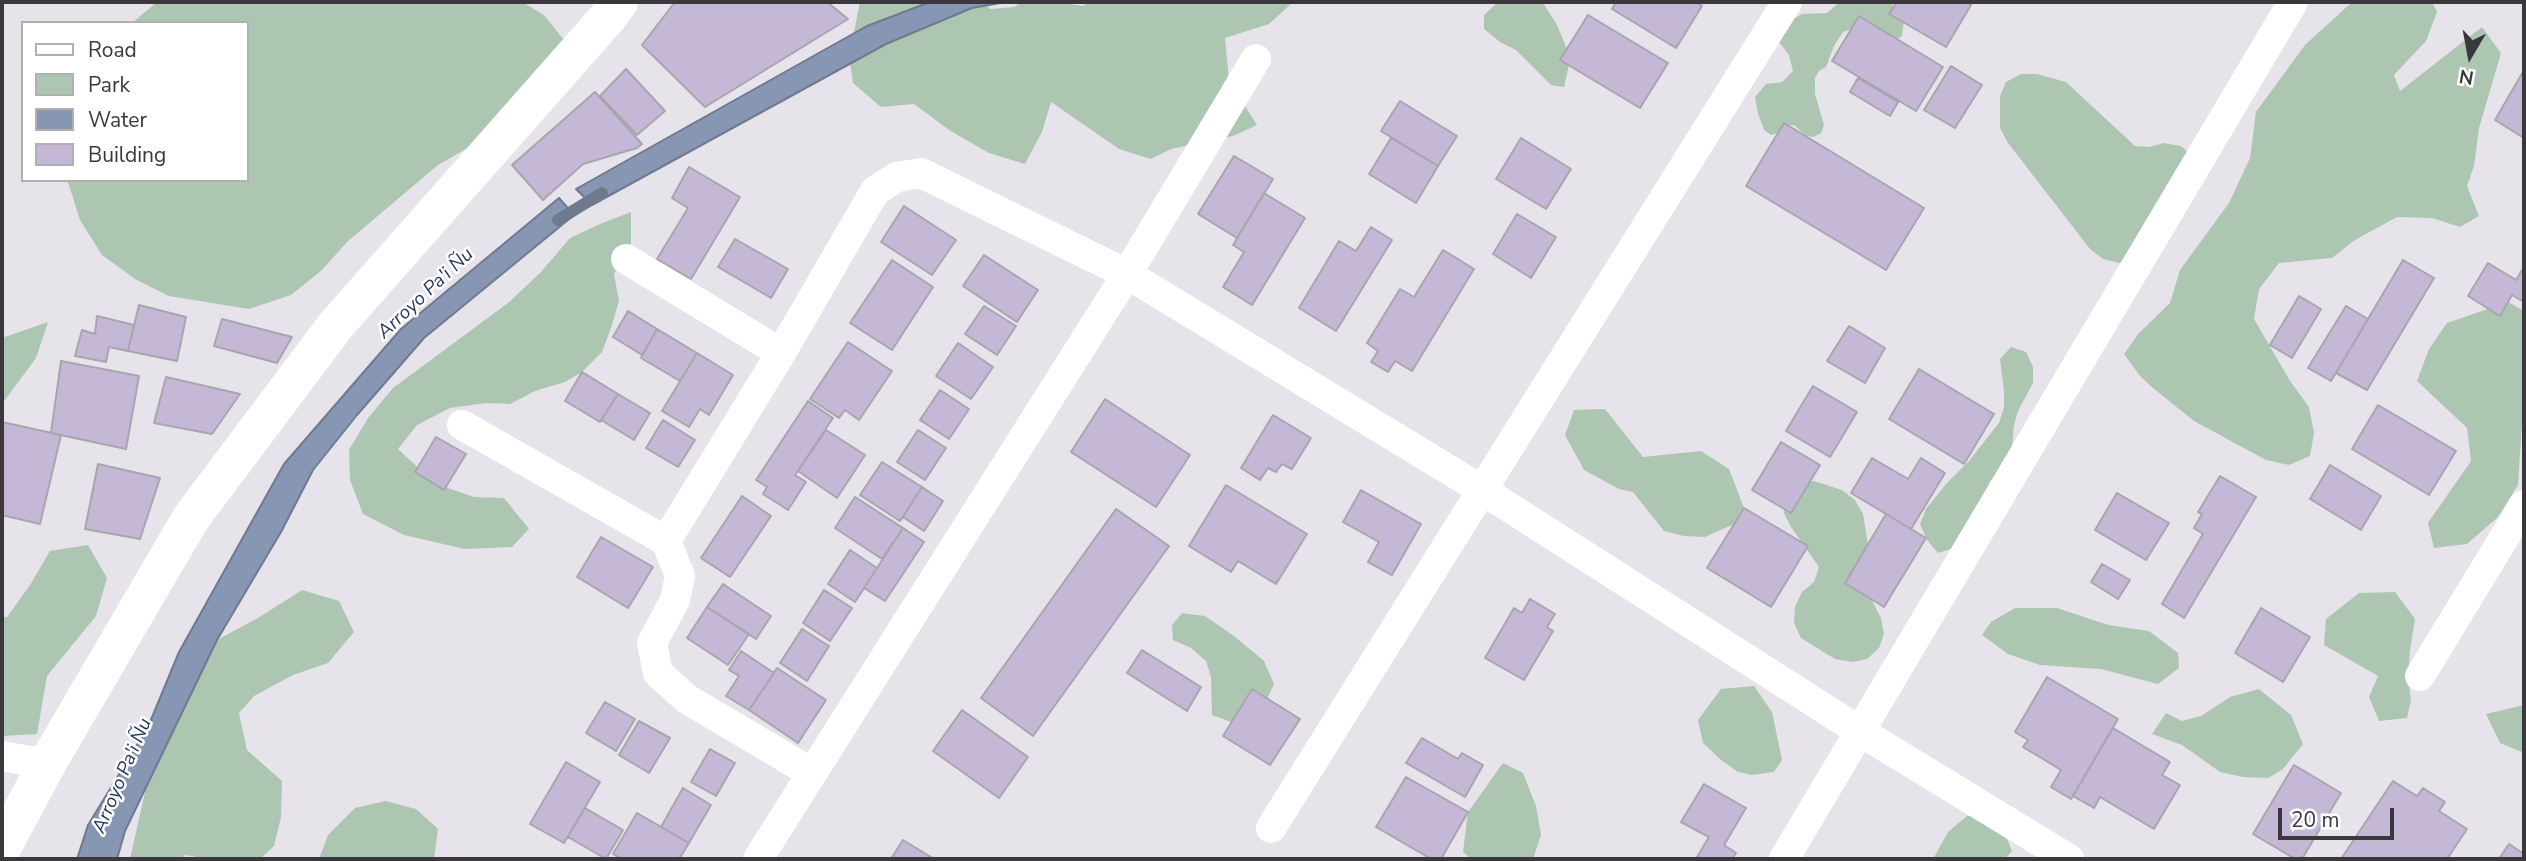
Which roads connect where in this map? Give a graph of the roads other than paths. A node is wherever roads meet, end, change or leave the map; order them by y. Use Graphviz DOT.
graph roads {
  1 [pos="619,2"];
  2 [pos="1787,2"];
  3 [pos="2293,2"];
  4 [pos="1256,59"];
  5 [pos="626,259"];
  6 [pos="1127,274"];
  7 [pos="781,353"];
  8 [pos="462,425"];
  9 [pos="1482,490"];
  10 [pos="2524,505"];
  11 [pos="666,541"];
  12 [pos="2420,676"];
  13 [pos="1861,732"];
  14 [pos="2,756"];
  15 [pos="47,764"];
  16 [pos="812,773"];
  17 [pos="1271,828"];
  18 [pos="2,848"];
  19 [pos="758,859"];
  20 [pos="1784,859"];
  21 [pos="2069,859"];
  1 -- 15 [label="main road"];
  2 -- 9 [label="street"];
  3 -- 13 [label="street"];
  4 -- 6 [label="street"];
  5 -- 7 [label="street"];
  6 -- 7 [label="street"];
  6 -- 9 [label="street"];
  6 -- 16 [label="street"];
  7 -- 11 [label="street"];
  8 -- 11 [label="street"];
  9 -- 13 [label="street"];
  9 -- 17 [label="street"];
  10 -- 12 [label="street"];
  11 -- 16 [label="street"];
  13 -- 20 [label="street"];
  13 -- 21 [label="street"];
  14 -- 15 [label="street"];
  15 -- 18 [label="main road"];
  16 -- 19 [label="street"];
}
